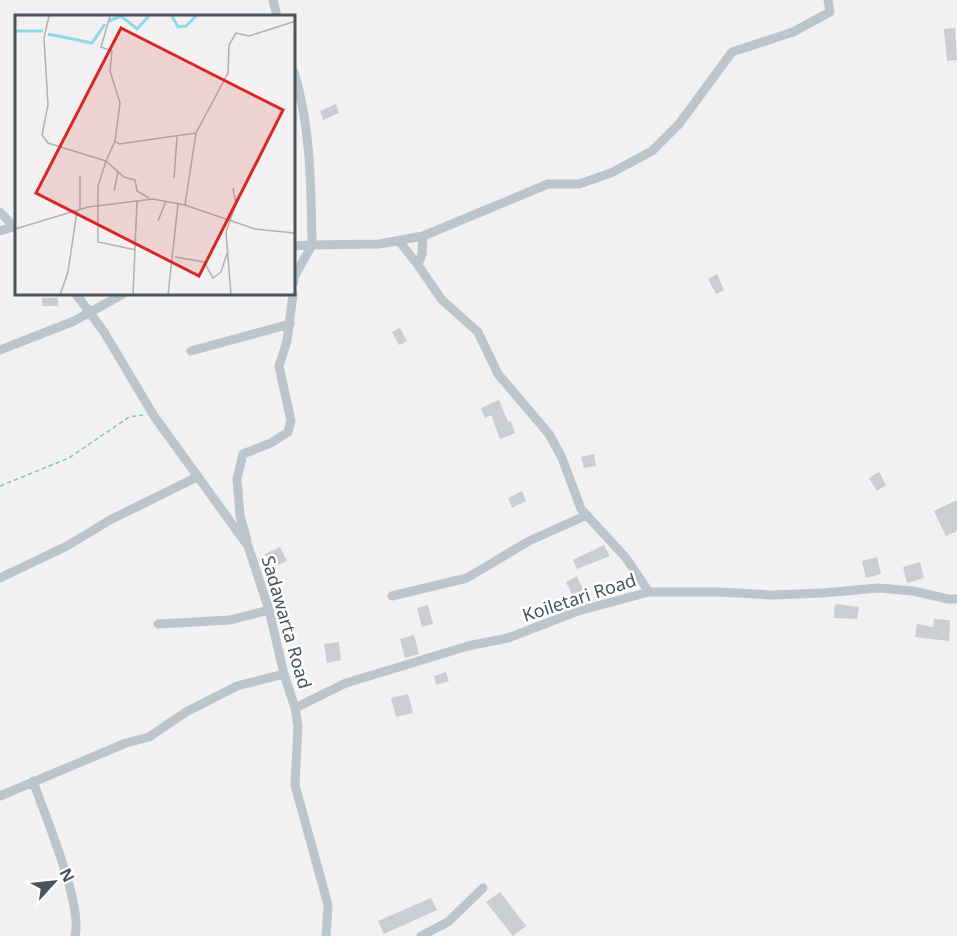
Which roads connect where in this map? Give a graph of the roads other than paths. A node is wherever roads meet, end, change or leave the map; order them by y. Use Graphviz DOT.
graph roads {
  1 [pos="273,0"];
  2 [pos="828,0"];
  3 [pos="278,15"];
  4 [pos="296,79"];
  5 [pos="0,212"];
  6 [pos="15,228"];
  7 [pos="0,231"];
  8 [pos="423,236"];
  9 [pos="399,241"];
  10 [pos="312,245"];
  11 [pos="296,246"];
  12 [pos="418,265"];
  13 [pos="296,273"];
  14 [pos="77,296"];
  15 [pos="120,296"];
  16 [pos="293,296"];
  17 [pos="90,313"];
  18 [pos="290,324"];
  19 [pos="0,350"];
  20 [pos="192,351"];
  21 [pos="197,477"];
  22 [pos="587,515"];
  23 [pos="248,546"];
  24 [pos="0,578"];
  25 [pos="648,592"];
  26 [pos="392,596"];
  27 [pos="957,599"];
  28 [pos="269,610"];
  29 [pos="158,624"];
  30 [pos="284,674"];
  31 [pos="295,708"];
  32 [pos="33,781"];
  33 [pos="0,796"];
  34 [pos="483,888"];
  35 [pos="75,936"];
  36 [pos="326,936"];
  37 [pos="421,936"];
  1 -- 3 [label="street"];
  2 -- 8 [label="street"];
  4 -- 10 [label="street"];
  5 -- 6 [label="street"];
  6 -- 7 [label="street"];
  8 -- 9 [label="street"];
  8 -- 12 [label="street"];
  9 -- 10 [label="street"];
  9 -- 12 [label="street"];
  10 -- 11 [label="street"];
  10 -- 13 [label="street"];
  12 -- 22 [label="street"];
  14 -- 17 [label="street, Sadawarta Road"];
  15 -- 17 [label="street"];
  16 -- 18 [label="street"];
  17 -- 19 [label="street"];
  17 -- 21 [label="street, Sadawarta Road"];
  18 -- 20 [label="street"];
  18 -- 23 [label="street"];
  21 -- 23 [label="street, Sadawarta Road"];
  21 -- 24 [label="street"];
  22 -- 25 [label="street"];
  22 -- 26 [label="street"];
  23 -- 28 [label="street, Sadawarta Road"];
  25 -- 27 [label="street, Koiletari Road"];
  25 -- 31 [label="street, Koiletari Road"];
  28 -- 29 [label="street"];
  28 -- 30 [label="street, Sadawarta Road"];
  30 -- 31 [label="street, Sadawarta Road"];
  30 -- 32 [label="street"];
  31 -- 36 [label="street, Sadawarta Road"];
  32 -- 33 [label="street"];
  32 -- 35 [label="street"];
  34 -- 37 [label="street"];
}
